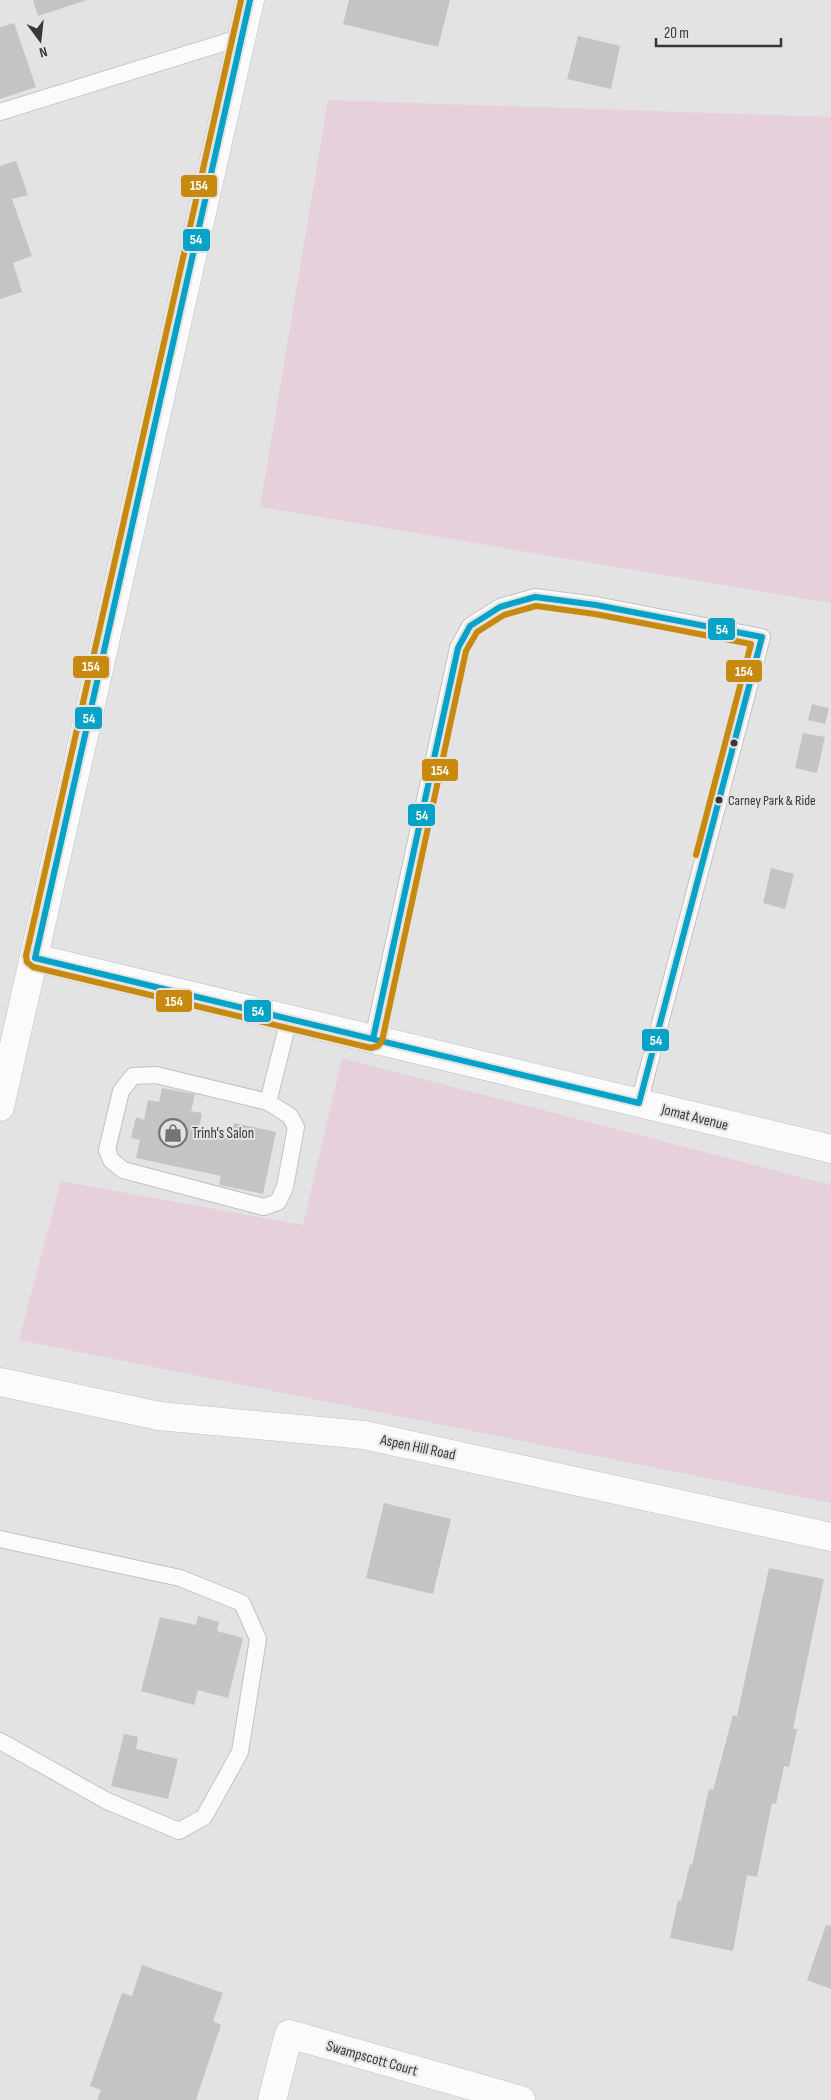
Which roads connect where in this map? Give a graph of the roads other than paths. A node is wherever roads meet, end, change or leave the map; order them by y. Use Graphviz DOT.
graph roads {
  1 [pos="250,0"];
  2 [pos="242,37"];
  3 [pos="0,112"];
  4 [pos="35,958"];
  5 [pos="289,1019"];
  6 [pos="373,1039"];
  7 [pos="268,1102"];
  8 [pos="640,1103"];
  9 [pos="0,1107"];
  10 [pos="831,1150"];
  11 [pos="0,1382"];
  12 [pos="831,1538"];
  13 [pos="0,1539"];
  14 [pos="0,1740"];
  15 [pos="272,2100"];
  16 [pos="521,2100"];
  1 -- 2 [label="street"];
  2 -- 3 [label="lane"];
  2 -- 4 [label="street"];
  4 -- 5 [label="street, Jomat Avenue"];
  4 -- 9 [label="street"];
  5 -- 6 [label="street, Jomat Avenue"];
  5 -- 7 [label="lane"];
  6 -- 8 [label="street, Jomat Avenue"];
  6 -- 8 [label="lane"];
  7 -- 7 [label="lane"];
  8 -- 10 [label="street, Jomat Avenue"];
  11 -- 12 [label="street, Aspen Hill Road"];
  13 -- 14 [label="lane"];
  15 -- 16 [label="street, Swampscott Court"];
}
